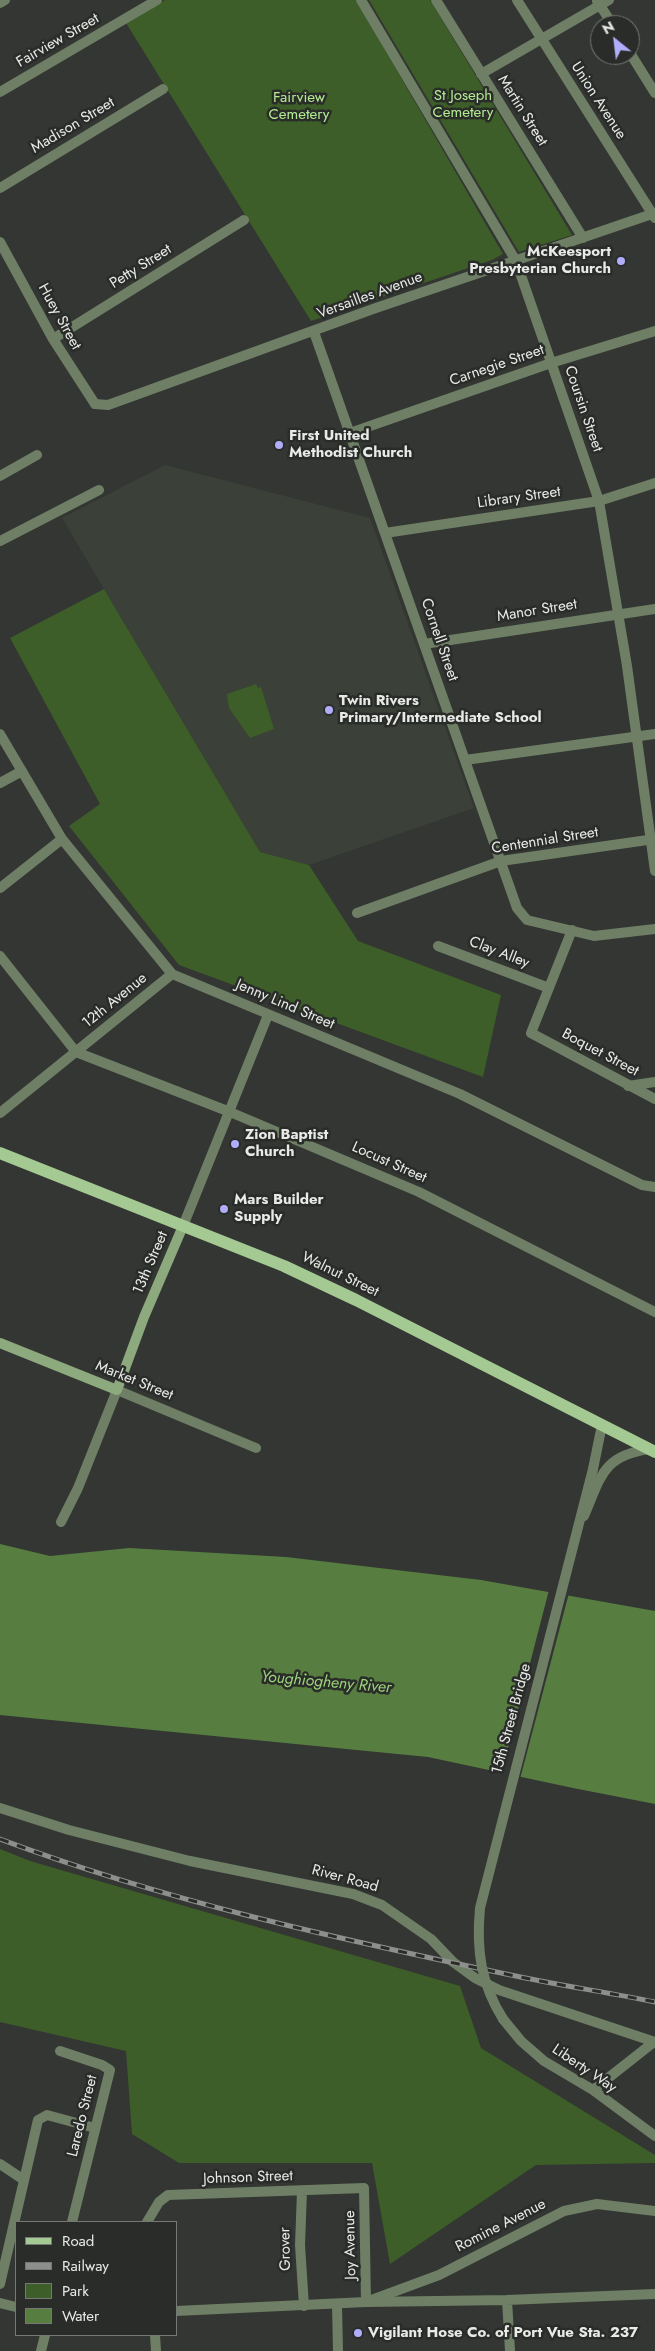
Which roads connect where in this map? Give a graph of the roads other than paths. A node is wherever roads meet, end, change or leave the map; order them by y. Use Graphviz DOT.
graph roads {
  1 [pos="5,0"];
  2 [pos="157,0"];
  3 [pos="361,0"];
  4 [pos="436,0"];
  5 [pos="517,0"];
  6 [pos="602,2"];
  7 [pos="0,3"];
  8 [pos="608,15"];
  9 [pos="541,39"];
  10 [pos="638,65"];
  11 [pos="481,74"];
  12 [pos="163,89"];
  13 [pos="0,92"];
  14 [pos="655,93"];
  15 [pos="0,188"];
  16 [pos="654,215"];
  17 [pos="244,220"];
  18 [pos="583,238"];
  19 [pos="0,242"];
  20 [pos="516,260"];
  21 [pos="655,331"];
  22 [pos="314,332"];
  23 [pos="54,339"];
  24 [pos="551,363"];
  25 [pos="95,404"];
  26 [pos="350,433"];
  27 [pos="37,456"];
  28 [pos="0,476"];
  29 [pos="655,483"];
  30 [pos="99,490"];
  31 [pos="599,501"];
  32 [pos="385,533"];
  33 [pos="0,541"];
  34 [pos="655,609"];
  35 [pos="619,613"];
  36 [pos="424,644"];
  37 [pos="0,734"];
  38 [pos="655,734"];
  39 [pos="637,736"];
  40 [pos="465,760"];
  41 [pos="22,771"];
  42 [pos="0,783"];
  43 [pos="62,839"];
  44 [pos="653,840"];
  45 [pos="501,861"];
  46 [pos="655,871"];
  47 [pos="0,888"];
  48 [pos="357,913"];
  49 [pos="655,929"];
  50 [pos="572,930"];
  51 [pos="438,946"];
  52 [pos="0,956"];
  53 [pos="172,974"];
  54 [pos="549,988"];
  55 [pos="268,1015"];
  56 [pos="76,1052"];
  57 [pos="655,1082"];
  58 [pos="628,1086"];
  59 [pos="655,1099"];
  60 [pos="230,1112"];
  61 [pos="0,1113"];
  62 [pos="0,1153"];
  63 [pos="655,1188"];
  64 [pos="183,1226"];
  65 [pos="655,1312"];
  66 [pos="0,1343"];
  67 [pos="117,1390"];
  68 [pos="602,1425"];
  69 [pos="256,1448"];
  70 [pos="652,1450"];
  71 [pos="598,1470"];
  72 [pos="61,1522"];
  73 [pos="0,1808"];
  74 [pos="503,2019"];
  75 [pos="654,2042"];
  76 [pos="60,2051"];
  77 [pos="592,2090"];
  78 [pos="95,2128"];
  79 [pos="655,2136"];
  80 [pos="0,2164"];
  81 [pos="24,2180"];
  82 [pos="364,2188"];
  83 [pos="302,2191"];
  84 [pos="655,2211"];
  85 [pos="72,2221"];
  86 [pos="148,2221"];
  87 [pos="0,2284"];
  88 [pos="655,2294"];
  89 [pos="507,2300"];
  90 [pos="366,2302"];
  91 [pos="0,2303"];
  92 [pos="337,2305"];
  93 [pos="304,2306"];
  94 [pos="15,2307"];
  95 [pos="178,2311"];
  96 [pos="45,2336"];
  97 [pos="155,2336"];
  98 [pos="41,2351"];
  99 [pos="156,2351"];
  100 [pos="338,2351"];
  101 [pos="510,2351"];
  1 -- 7 [label="street"];
  2 -- 13 [label="street, Fairview Street"];
  3 -- 20 [label="street, Coursin Street"];
  4 -- 11 [label="street, Martin Street"];
  5 -- 9 [label="street, Union Avenue"];
  6 -- 8 [label="street"];
  6 -- 9 [label="street"];
  9 -- 11 [label="street"];
  9 -- 16 [label="street, Union Avenue"];
  10 -- 14 [label="street"];
  11 -- 18 [label="street, Martin Street"];
  12 -- 15 [label="street, Madison Street"];
  16 -- 18 [label="street, Versailles Avenue"];
  17 -- 23 [label="street, Petty Street"];
  18 -- 20 [label="street, Versailles Avenue"];
  19 -- 23 [label="street, Huey Street"];
  20 -- 22 [label="street, Versailles Avenue"];
  20 -- 24 [label="street, Coursin Street"];
  21 -- 24 [label="street, Carnegie Street"];
  22 -- 25 [label="street, Versailles Avenue"];
  22 -- 26 [label="street, Cornell Street"];
  23 -- 25 [label="street, Huey Street"];
  24 -- 26 [label="street, Carnegie Street"];
  24 -- 31 [label="street, Coursin Street"];
  26 -- 32 [label="street, Cornell Street"];
  27 -- 28 [label="street"];
  29 -- 31 [label="street, Library Street"];
  30 -- 33 [label="street"];
  31 -- 32 [label="street, Library Street"];
  31 -- 35 [label="street, Coursin Street"];
  32 -- 36 [label="street, Cornell Street"];
  34 -- 35 [label="street, Manor Street"];
  35 -- 36 [label="street, Manor Street"];
  35 -- 39 [label="street, Coursin Street"];
  36 -- 40 [label="street, Cornell Street"];
  37 -- 41 [label="street, Jenny Lind Street"];
  38 -- 39 [label="street"];
  39 -- 40 [label="street"];
  39 -- 44 [label="street, Coursin Street"];
  40 -- 45 [label="street, Cornell Street"];
  41 -- 42 [label="street"];
  41 -- 43 [label="street, Jenny Lind Street"];
  43 -- 47 [label="street"];
  43 -- 53 [label="street, Jenny Lind Street"];
  44 -- 45 [label="street, Centennial Street"];
  44 -- 46 [label="street, Coursin Street"];
  45 -- 48 [label="street, Centennial Street"];
  45 -- 50 [label="street, Cornell Street"];
  49 -- 50 [label="street, Cornell Street"];
  50 -- 54 [label="street"];
  51 -- 54 [label="street, Clay Alley"];
  52 -- 56 [label="street"];
  53 -- 55 [label="street, Jenny Lind Street"];
  53 -- 56 [label="street, 12th Avenue"];
  54 -- 58 [label="street, Boquet Street"];
  55 -- 60 [label="street, 13th Street"];
  55 -- 63 [label="street, Jenny Lind Street"];
  56 -- 60 [label="street, Locust Street"];
  56 -- 61 [label="street, 12th Avenue"];
  57 -- 58 [label="street"];
  58 -- 59 [label="street, Boquet Street"];
  60 -- 64 [label="street, 13th Street"];
  60 -- 65 [label="street, Locust Street"];
  62 -- 64 [label="main road, Walnut Street"];
  64 -- 67 [label="main road, 13th Street"];
  64 -- 68 [label="main road, Walnut Street"];
  66 -- 67 [label="main road, Market Street"];
  67 -- 69 [label="street, Market Street"];
  67 -- 72 [label="street, 13th Street"];
  68 -- 70 [label="main road, Walnut Street"];
  68 -- 71 [label="street, 15th Street Bridge"];
  70 -- 71 [label="street"];
  71 -- 74 [label="street, 15th Street Bridge, bridge"];
  73 -- 75 [label="street, River Road"];
  74 -- 77 [label="street, Liberty Way"];
  75 -- 77 [label="street"];
  76 -- 78 [label="street, Laredo Street"];
  77 -- 79 [label="street, Liberty Way"];
  78 -- 81 [label="street"];
  78 -- 85 [label="street, Laredo Street"];
  80 -- 81 [label="street"];
  81 -- 87 [label="street"];
  82 -- 83 [label="street, Johnson Street"];
  82 -- 90 [label="street, Joy Avenue"];
  83 -- 86 [label="street, Johnson Street"];
  83 -- 93 [label="street, Grover"];
  84 -- 90 [label="street, Romine Avenue"];
  88 -- 89 [label="street, Romine Avenue"];
  89 -- 90 [label="street, Romine Avenue"];
  89 -- 101 [label="street"];
  90 -- 92 [label="street, Romine Avenue"];
  91 -- 94 [label="street"];
  92 -- 93 [label="street, Romine Avenue"];
  92 -- 100 [label="street"];
  93 -- 95 [label="street, Romine Avenue"];
  96 -- 98 [label="street"];
  97 -- 99 [label="street"];
}
